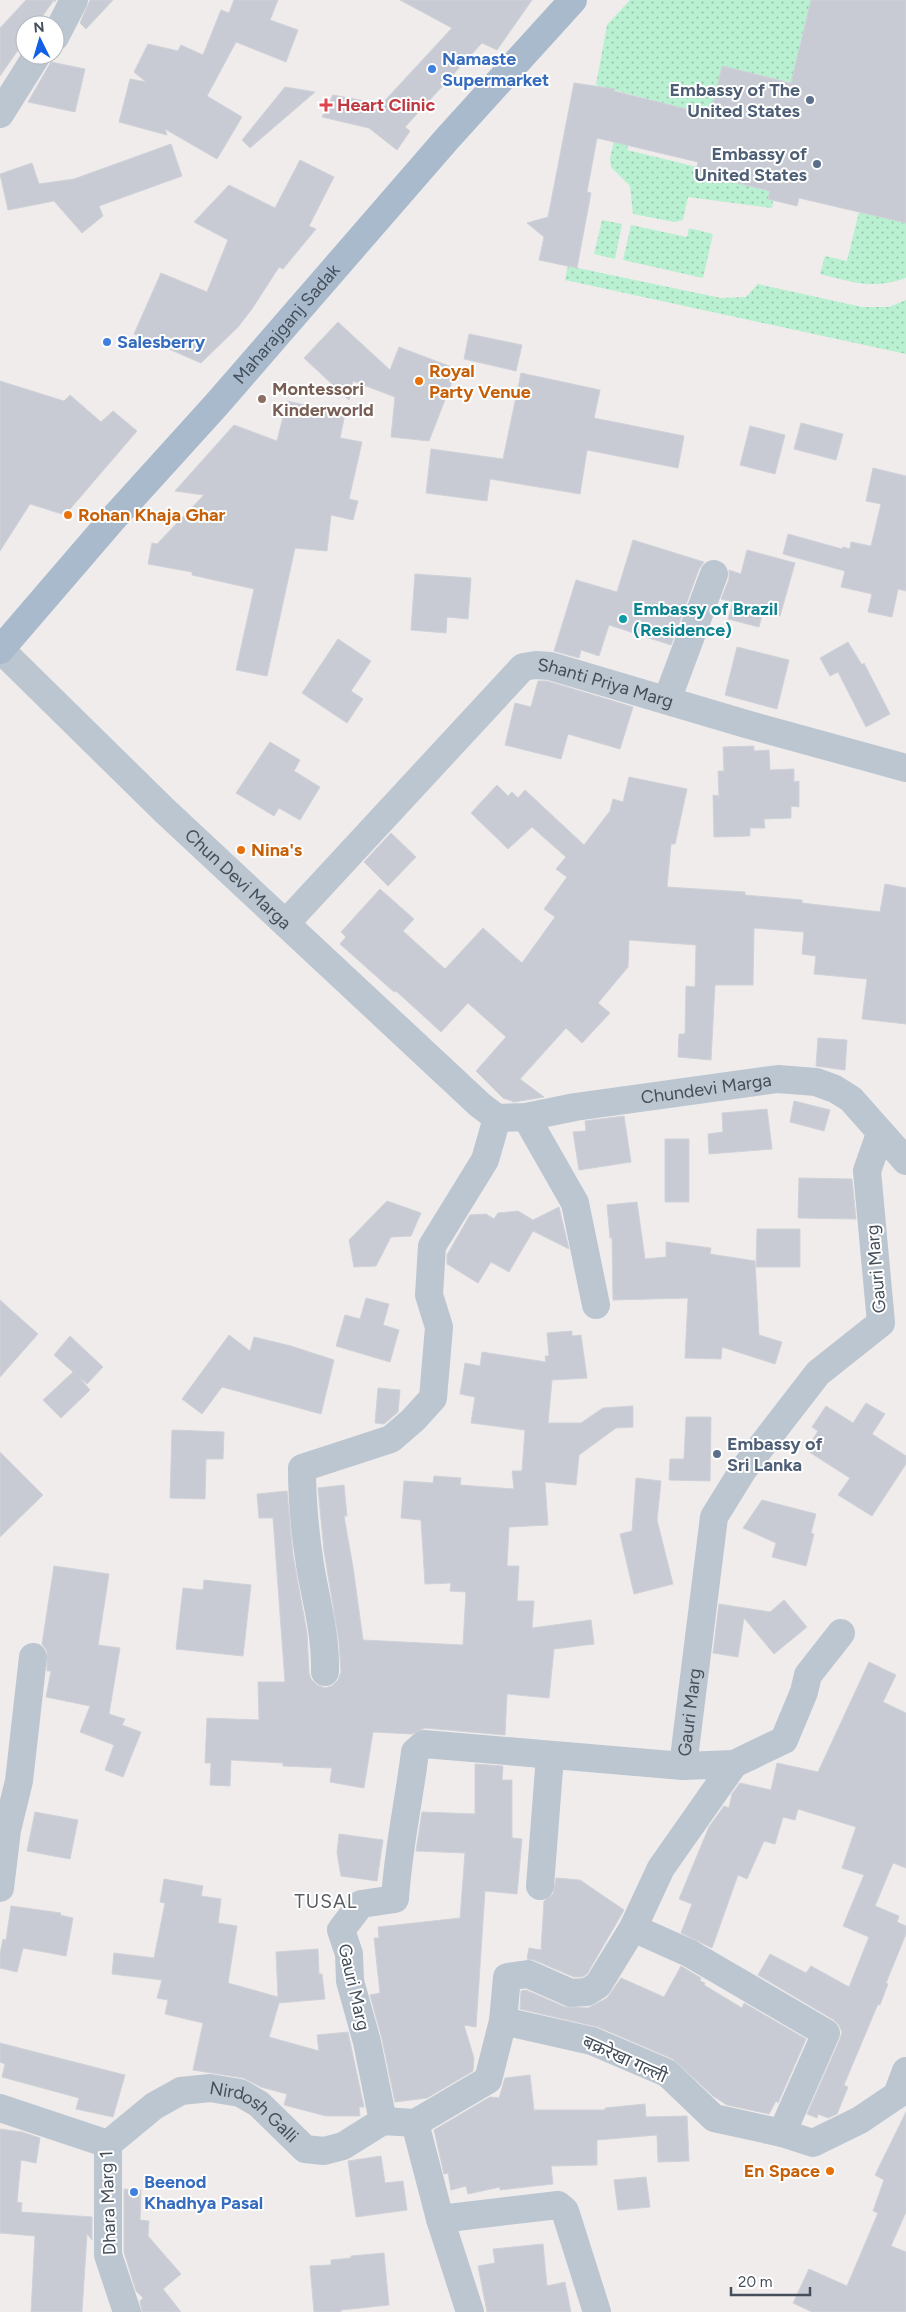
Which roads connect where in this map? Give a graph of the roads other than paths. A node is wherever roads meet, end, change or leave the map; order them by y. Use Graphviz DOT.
graph roads {
  1 [pos="74,0"];
  2 [pos="573,0"];
  3 [pos="65,18"];
  4 [pos="31,65"];
  5 [pos="0,114"];
  6 [pos="714,574"];
  7 [pos="0,649"];
  8 [pos="667,700"];
  9 [pos="906,768"];
  10 [pos="286,923"];
  11 [pos="488,1112"];
  12 [pos="526,1117"];
  13 [pos="880,1134"];
  14 [pos="906,1161"];
  15 [pos="596,1305"];
  16 [pos="841,1633"];
  17 [pos="33,1657"];
  18 [pos="324,1672"];
  19 [pos="550,1756"];
  20 [pos="734,1764"];
  21 [pos="683,1766"];
  22 [pos="10,1779"];
  23 [pos="540,1886"];
  24 [pos="0,1888"];
  25 [pos="633,1928"];
  26 [pos="503,2021"];
  27 [pos="906,2070"];
  28 [pos="0,2108"];
  29 [pos="383,2121"];
  30 [pos="414,2123"];
  31 [pos="782,2133"];
  32 [pos="108,2144"];
  33 [pos="440,2219"];
  34 [pos="127,2312"];
  35 [pos="470,2312"];
  36 [pos="597,2312"];
  1 -- 3 [label="street"];
  2 -- 7 [label="main road, Maharajganj Sadak"];
  4 -- 5 [label="street"];
  6 -- 8 [label="street"];
  7 -- 10 [label="street, Chun Devi Marga"];
  8 -- 9 [label="street, Shanti Priya Marg"];
  8 -- 10 [label="street, Shanti Priya Marg"];
  10 -- 11 [label="street, Chun Devi Marga"];
  11 -- 12 [label="street, Chundevi Marga"];
  11 -- 18 [label="street"];
  12 -- 13 [label="street, Chundevi Marga"];
  12 -- 15 [label="street"];
  13 -- 14 [label="street, Chundevi Marga"];
  13 -- 21 [label="street, Gauri Marg"];
  16 -- 20 [label="street"];
  17 -- 22 [label="street"];
  19 -- 21 [label="street, Gauri Marg"];
  19 -- 23 [label="street"];
  19 -- 29 [label="street, Gauri Marg"];
  20 -- 21 [label="street"];
  20 -- 25 [label="street"];
  22 -- 24 [label="street"];
  25 -- 26 [label="street"];
  25 -- 31 [label="street"];
  26 -- 30 [label="street"];
  26 -- 31 [label="street, बक्ररेखा गल्ली"];
  27 -- 31 [label="street, बक्ररेखा गल्ली"];
  28 -- 32 [label="street, Dhara Marg 1"];
  29 -- 30 [label="street"];
  29 -- 32 [label="street, Nirdosh Galli"];
  30 -- 33 [label="street"];
  32 -- 34 [label="street, Dhara Marg 1"];
  33 -- 35 [label="street"];
  33 -- 36 [label="street"];
}
